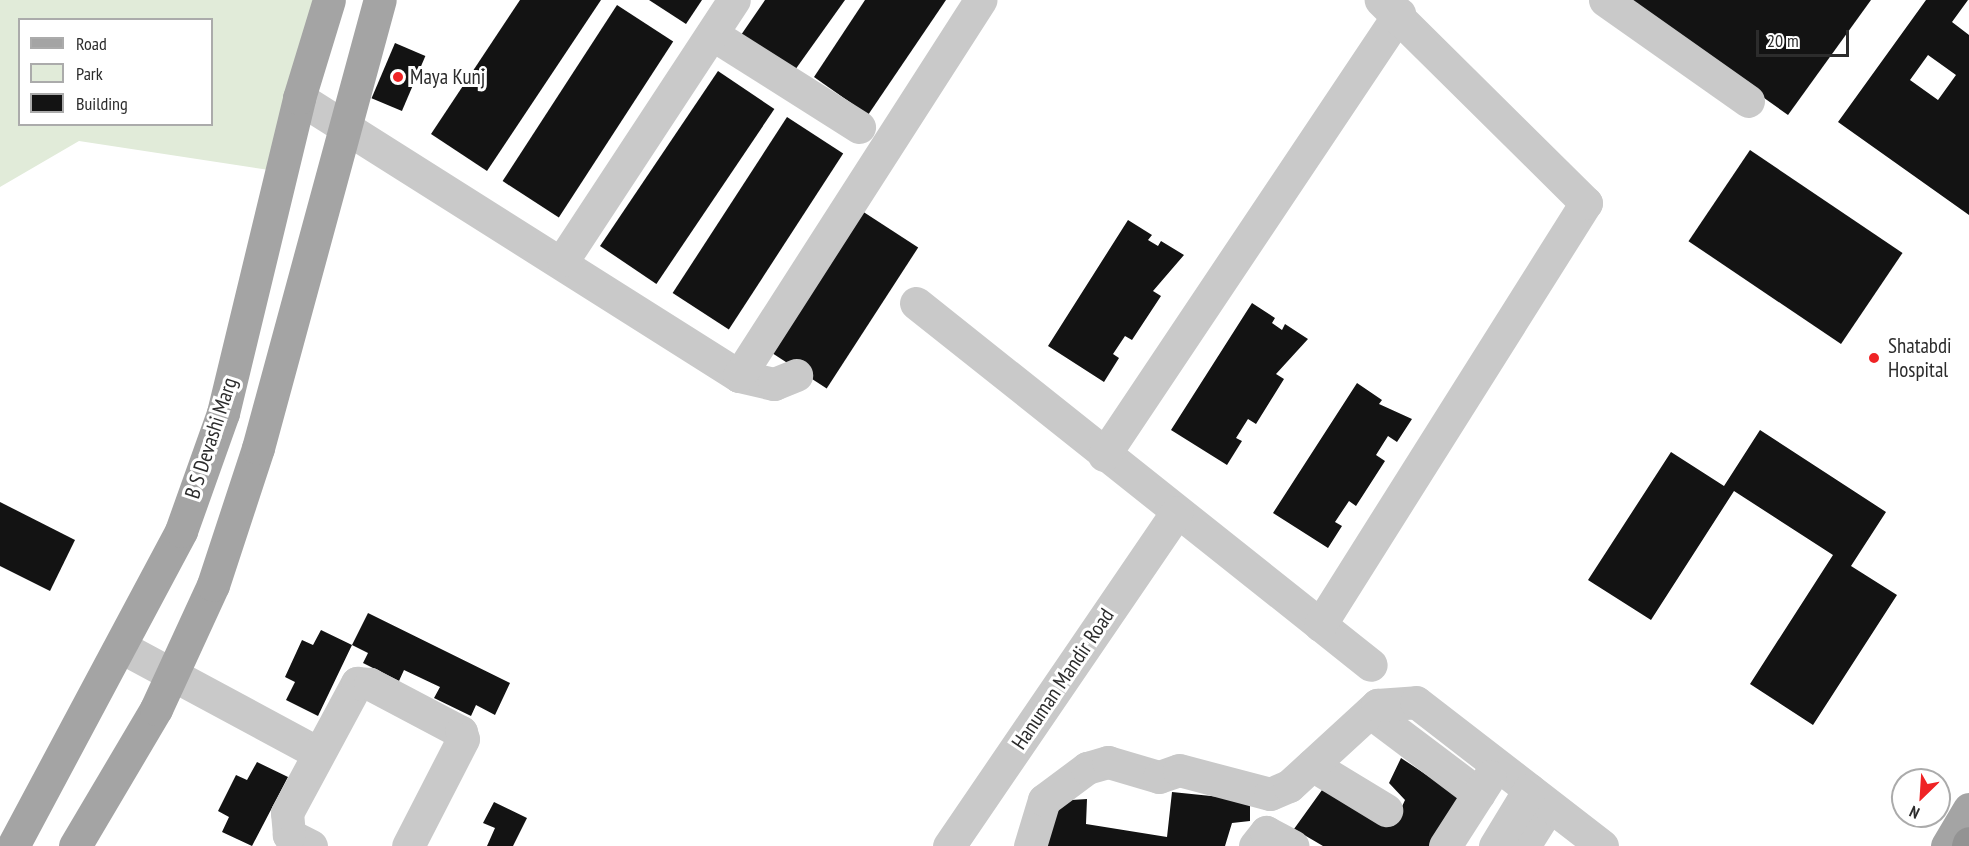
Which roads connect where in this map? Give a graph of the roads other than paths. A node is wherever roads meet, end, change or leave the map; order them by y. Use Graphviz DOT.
graph roads {
  1 [pos="329,0"];
  2 [pos="380,0"];
  3 [pos="734,0"];
  4 [pos="980,0"];
  5 [pos="1605,0"];
  6 [pos="1390,7"];
  7 [pos="712,34"];
  8 [pos="299,98"];
  9 [pos="1748,102"];
  10 [pos="859,127"];
  11 [pos="347,128"];
  12 [pos="562,260"];
  13 [pos="916,303"];
  14 [pos="796,375"];
  15 [pos="739,376"];
  16 [pos="1104,455"];
  17 [pos="1177,512"];
  18 [pos="1320,625"];
  19 [pos="123,648"];
  20 [pos="1371,665"];
  21 [pos="171,676"];
  22 [pos="1370,712"];
  23 [pos="318,753"];
  24 [pos="1497,764"];
  25 [pos="1312,765"];
  26 [pos="1270,794"];
  27 [pos="1479,794"];
  28 [pos="1539,798"];
  29 [pos="1969,809"];
  30 [pos="1386,810"];
  31 [pos="1271,841"];
  32 [pos="1513,841"];
  33 [pos="13,846"];
  34 [pos="75,846"];
  35 [pos="310,846"];
  36 [pos="408,846"];
  37 [pos="949,846"];
  38 [pos="1030,846"];
  39 [pos="1445,846"];
  40 [pos="1602,846"];
  41 [pos="1947,846"];
  1 -- 8 [label="main road, B S Devashi Marg"];
  2 -- 11 [label="main road"];
  3 -- 7 [label="street"];
  4 -- 15 [label="street"];
  5 -- 9 [label="street"];
  6 -- 16 [label="street"];
  6 -- 18 [label="street"];
  7 -- 10 [label="street"];
  7 -- 12 [label="street"];
  8 -- 11 [label="street"];
  8 -- 19 [label="main road, B S Devashi Marg"];
  11 -- 12 [label="street"];
  11 -- 21 [label="main road"];
  12 -- 15 [label="street"];
  13 -- 16 [label="street"];
  14 -- 15 [label="street"];
  16 -- 17 [label="street"];
  17 -- 18 [label="street"];
  17 -- 37 [label="street, Hanuman Mandir Road"];
  18 -- 20 [label="street"];
  19 -- 21 [label="street"];
  19 -- 33 [label="main road, B S Devashi Marg"];
  21 -- 23 [label="street"];
  21 -- 34 [label="main road"];
  22 -- 24 [label="street"];
  22 -- 25 [label="street"];
  22 -- 27 [label="street"];
  23 -- 35 [label="street"];
  23 -- 36 [label="street"];
  24 -- 27 [label="street"];
  24 -- 28 [label="street"];
  25 -- 26 [label="street"];
  25 -- 30 [label="street"];
  26 -- 31 [label="street"];
  26 -- 38 [label="street"];
  27 -- 39 [label="street"];
  28 -- 32 [label="street"];
  28 -- 40 [label="street"];
  29 -- 41 [label="main road"];
}
